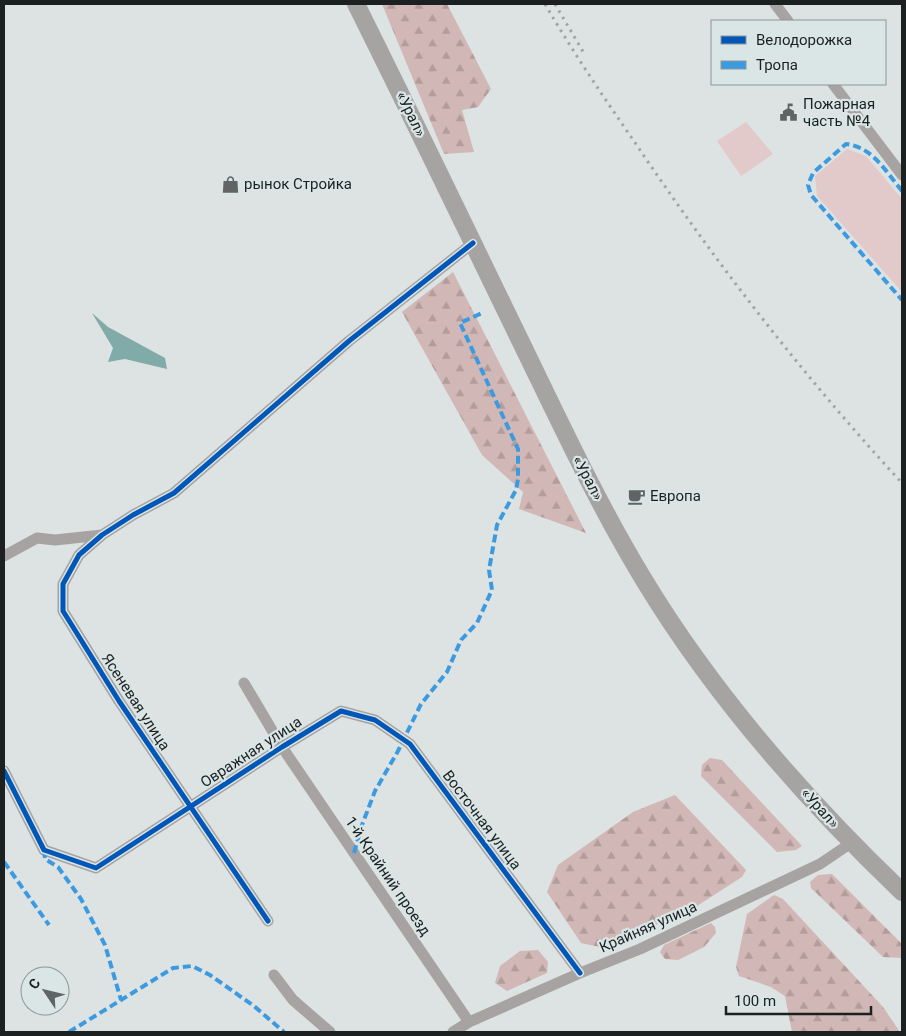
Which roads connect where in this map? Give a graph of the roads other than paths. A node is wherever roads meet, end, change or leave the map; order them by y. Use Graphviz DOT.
graph roads {
  1 [pos="774,4"];
  2 [pos="357,5"];
  3 [pos="787,20"];
  4 [pos="834,85"];
  5 [pos="902,175"];
  6 [pos="473,243"];
  7 [pos="102,535"];
  8 [pos="4,556"];
  9 [pos="244,683"];
  10 [pos="341,711"];
  11 [pos="282,747"];
  12 [pos="4,771"];
  13 [pos="190,806"];
  14 [pos="851,843"];
  15 [pos="902,892"];
  16 [pos="268,921"];
  17 [pos="580,973"];
  18 [pos="274,975"];
  19 [pos="469,1022"];
  20 [pos="330,1032"];
  21 [pos="453,1032"];
  1 -- 3 [label="street"];
  2 -- 6 [label="highway, «Урал»"];
  4 -- 5 [label="street"];
  6 -- 7 [label="street"];
  6 -- 14 [label="highway, «Урал»"];
  7 -- 8 [label="street"];
  7 -- 13 [label="street, Ясеневая улица"];
  9 -- 11 [label="street, 1-й Крайний проезд"];
  10 -- 11 [label="street, Овражная улица"];
  10 -- 17 [label="street, Восточная улица"];
  11 -- 13 [label="street, Овражная улица"];
  11 -- 19 [label="street, 1-й Крайний проезд"];
  12 -- 13 [label="street, Овражная улица"];
  13 -- 16 [label="street, Ясеневая улица"];
  14 -- 15 [label="highway, «Урал»"];
  14 -- 17 [label="street, Крайняя улица"];
  17 -- 19 [label="street, Крайняя улица"];
  18 -- 20 [label="street"];
  19 -- 21 [label="street, Крайняя улица"];
}
